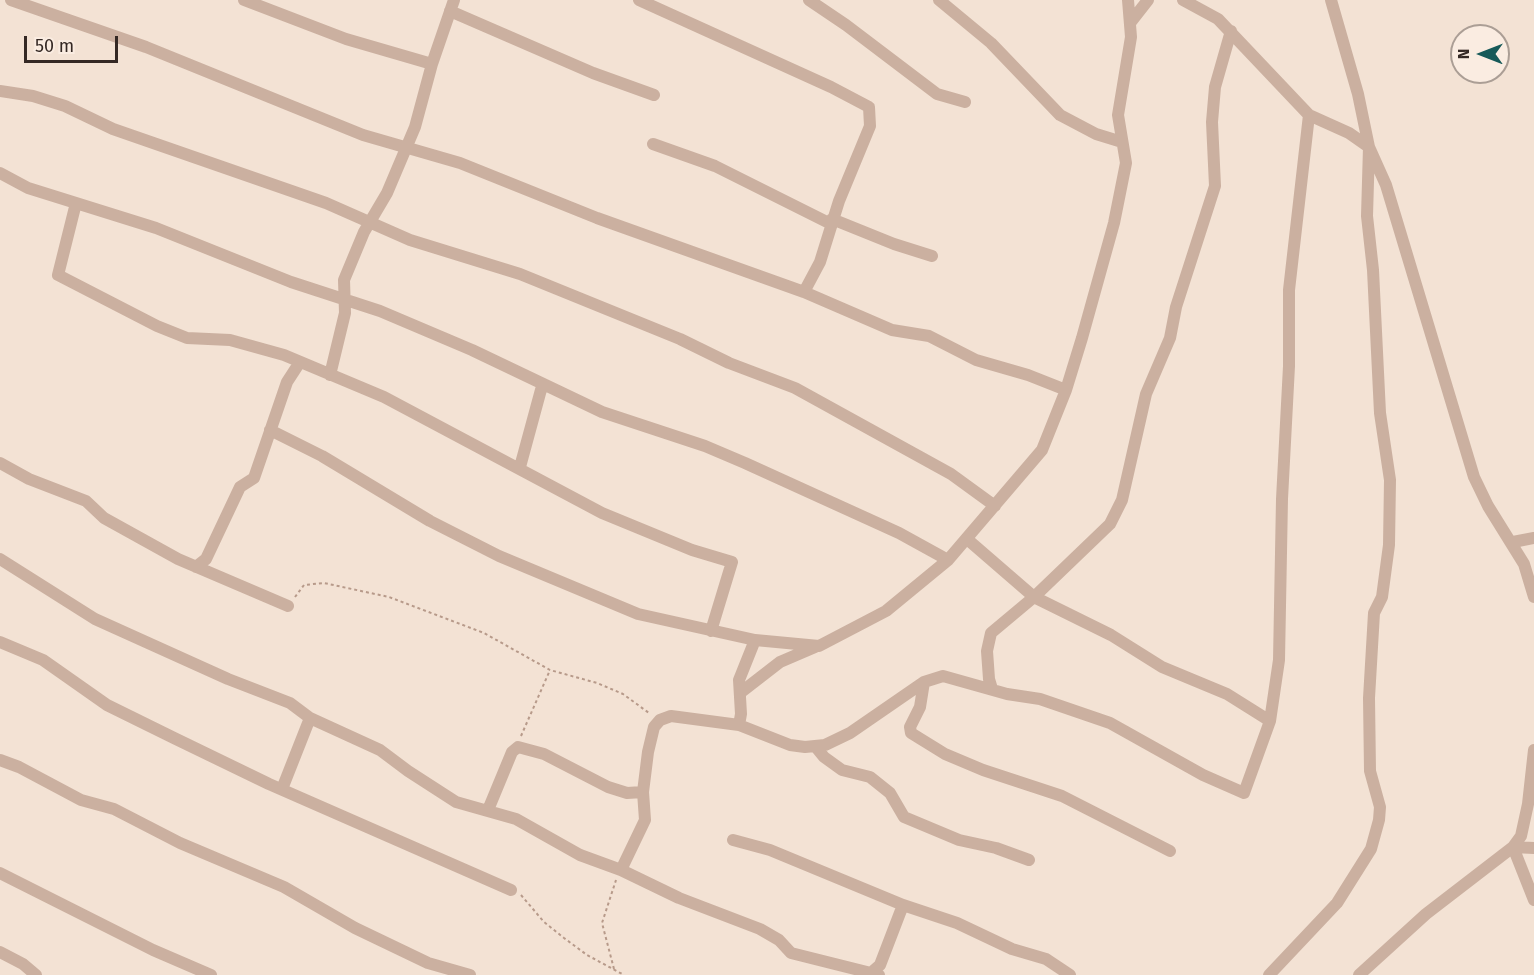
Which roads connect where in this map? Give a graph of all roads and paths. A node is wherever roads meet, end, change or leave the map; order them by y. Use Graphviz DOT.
graph roads {
  1 [pos="11,0"];
  2 [pos="244,0"];
  3 [pos="639,0"];
  4 [pos="809,0"];
  5 [pos="939,0"];
  6 [pos="1128,0"];
  7 [pos="1148,0"];
  8 [pos="1183,0"];
  9 [pos="1331,0"];
  10 [pos="452,6"];
  11 [pos="1130,23"];
  12 [pos="1231,31"];
  13 [pos="432,64"];
  14 [pos="0,91"];
  15 [pos="654,95"];
  16 [pos="965,102"];
  17 [pos="1309,115"];
  18 [pos="1122,142"];
  19 [pos="653,144"];
  20 [pos="405,146"];
  21 [pos="1369,147"];
  22 [pos="0,173"];
  23 [pos="76,203"];
  24 [pos="371,222"];
  25 [pos="831,222"];
  26 [pos="932,256"];
  27 [pos="804,292"];
  28 [pos="344,298"];
  29 [pos="300,362"];
  30 [pos="330,375"];
  31 [pos="542,386"];
  32 [pos="1066,390"];
  33 [pos="270,430"];
  34 [pos="0,463"];
  35 [pos="520,467"];
  36 [pos="995,506"];
  37 [pos="967,538"];
  38 [pos="1534,538"];
  39 [pos="1513,542"];
  40 [pos="0,559"];
  41 [pos="948,560"];
  42 [pos="196,567"];
  43 [pos="1034,597"];
  44 [pos="1534,597"];
  45 [pos="288,606"];
  46 [pos="711,631"];
  47 [pos="755,640"];
  48 [pos="0,642"];
  49 [pos="773,644"];
  50 [pos="819,646"];
  51 [pos="780,662"];
  52 [pos="550,670"];
  53 [pos="924,682"];
  54 [pos="992,688"];
  55 [pos="740,693"];
  56 [pos="310,718"];
  57 [pos="660,720"];
  58 [pos="1270,721"];
  59 [pos="739,725"];
  60 [pos="815,746"];
  61 [pos="518,747"];
  62 [pos="1534,750"];
  63 [pos="0,760"];
  64 [pos="282,789"];
  65 [pos="643,792"];
  66 [pos="488,810"];
  67 [pos="734,840"];
  68 [pos="1513,847"];
  69 [pos="1534,848"];
  70 [pos="1170,851"];
  71 [pos="1029,860"];
  72 [pos="621,870"];
  73 [pos="0,873"];
  74 [pos="511,890"];
  75 [pos="1534,900"];
  76 [pos="903,905"];
  77 [pos="0,952"];
  78 [pos="614,969"];
  79 [pos="876,974"];
  80 [pos="36,975"];
  81 [pos="211,975"];
  82 [pos="470,975"];
  83 [pos="624,975"];
  84 [pos="1071,975"];
  85 [pos="1269,975"];
  86 [pos="1359,975"];
  1 -- 20 [label="street"];
  2 -- 13 [label="street"];
  3 -- 25 [label="street"];
  4 -- 16 [label="street"];
  5 -- 18 [label="street"];
  6 -- 11 [label="street"];
  7 -- 11 [label="street"];
  8 -- 12 [label="street"];
  9 -- 21 [label="street"];
  10 -- 13 [label="street"];
  10 -- 15 [label="street"];
  11 -- 18 [label="street"];
  12 -- 17 [label="street"];
  12 -- 43 [label="street"];
  13 -- 20 [label="street"];
  14 -- 24 [label="street"];
  17 -- 21 [label="street"];
  17 -- 58 [label="street"];
  18 -- 32 [label="street"];
  19 -- 25 [label="street"];
  20 -- 24 [label="street"];
  20 -- 27 [label="street"];
  21 -- 39 [label="street"];
  21 -- 85 [label="street"];
  22 -- 23 [label="street"];
  23 -- 28 [label="street"];
  23 -- 29 [label="street"];
  24 -- 28 [label="street"];
  24 -- 36 [label="street"];
  25 -- 26 [label="street"];
  25 -- 27 [label="street"];
  27 -- 32 [label="street"];
  28 -- 30 [label="street"];
  28 -- 31 [label="street"];
  29 -- 30 [label="street"];
  29 -- 33 [label="street"];
  30 -- 35 [label="street"];
  31 -- 35 [label="street"];
  31 -- 41 [label="street"];
  32 -- 36 [label="street"];
  33 -- 42 [label="street"];
  33 -- 46 [label="street"];
  34 -- 42 [label="street"];
  35 -- 46 [label="street"];
  36 -- 37 [label="street"];
  37 -- 41 [label="street"];
  37 -- 43 [label="street"];
  38 -- 39 [label="street"];
  39 -- 44 [label="street"];
  40 -- 56 [label="street"];
  41 -- 50 [label="street"];
  42 -- 45 [label="street"];
  43 -- 54 [label="street"];
  43 -- 58 [label="street"];
  45 -- 52 [label="path"];
  46 -- 47 [label="street"];
  47 -- 49 [label="street"];
  47 -- 55 [label="street"];
  48 -- 64 [label="street"];
  49 -- 50 [label="street"];
  49 -- 51 [label="street"];
  50 -- 51 [label="street"];
  51 -- 55 [label="street"];
  52 -- 57 [label="path"];
  52 -- 61 [label="path"];
  53 -- 54 [label="street"];
  53 -- 60 [label="street"];
  53 -- 70 [label="street"];
  54 -- 58 [label="street"];
  55 -- 59 [label="street"];
  56 -- 64 [label="street"];
  56 -- 66 [label="street"];
  57 -- 59 [label="street"];
  57 -- 65 [label="street"];
  59 -- 60 [label="street"];
  60 -- 71 [label="street"];
  61 -- 65 [label="street"];
  61 -- 66 [label="street"];
  62 -- 68 [label="street"];
  63 -- 82 [label="street"];
  64 -- 74 [label="street"];
  65 -- 72 [label="street"];
  66 -- 72 [label="street"];
  67 -- 76 [label="street"];
  68 -- 69 [label="street"];
  68 -- 75 [label="street"];
  68 -- 86 [label="street"];
  72 -- 78 [label="path"];
  72 -- 79 [label="street"];
  73 -- 81 [label="street"];
  74 -- 78 [label="path"];
  76 -- 79 [label="street"];
  76 -- 84 [label="street"];
  77 -- 80 [label="street"];
  78 -- 83 [label="path"];
}
